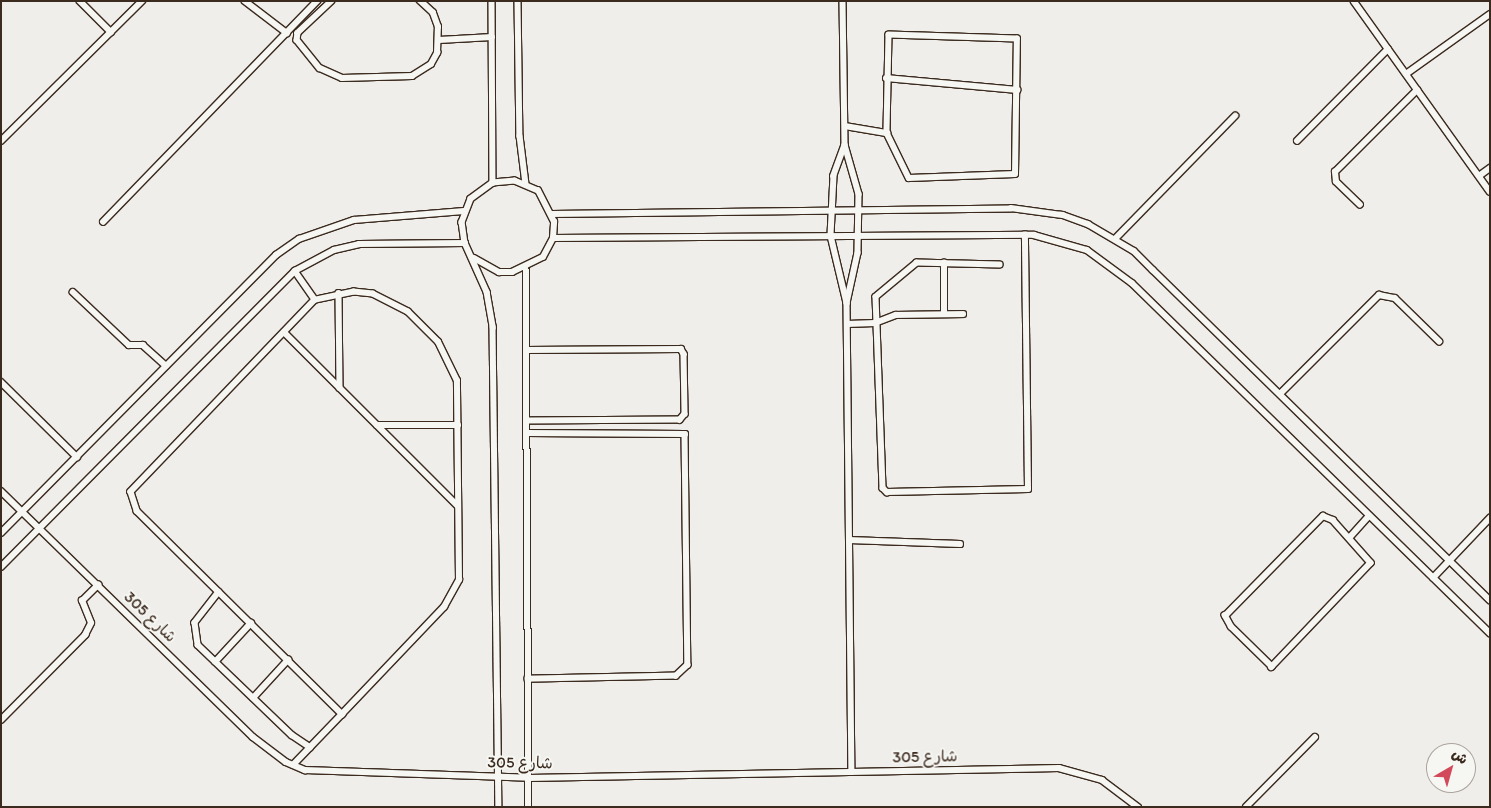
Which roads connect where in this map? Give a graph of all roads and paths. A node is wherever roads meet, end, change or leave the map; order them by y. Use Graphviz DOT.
graph roads {
  1 [pos="80,1"];
  2 [pos="142,1"];
  3 [pos="244,1"];
  4 [pos="317,1"];
  5 [pos="332,1"];
  6 [pos="420,1"];
  7 [pos="492,1"];
  8 [pos="518,1"];
  9 [pos="843,1"];
  10 [pos="1354,1"];
  11 [pos="1490,14"];
  12 [pos="111,32"];
  13 [pos="288,33"];
  14 [pos="492,37"];
  15 [pos="439,40"];
  16 [pos="1388,49"];
  17 [pos="1406,74"];
  18 [pos="886,78"];
  19 [pos="1017,90"];
  20 [pos="1417,90"];
  21 [pos="1235,116"];
  22 [pos="845,126"];
  23 [pos="886,133"];
  24 [pos="2,138"];
  25 [pos="1297,141"];
  26 [pos="845,145"];
  27 [pos="1490,168"];
  28 [pos="1479,176"];
  29 [pos="493,183"];
  30 [pos="526,184"];
  31 [pos="1490,192"];
  32 [pos="1360,205"];
  33 [pos="831,210"];
  34 [pos="464,211"];
  35 [pos="858,211"];
  36 [pos="552,214"];
  37 [pos="103,222"];
  38 [pos="859,235"];
  39 [pos="1026,235"];
  40 [pos="831,236"];
  41 [pos="553,238"];
  42 [pos="1115,239"];
  43 [pos="465,243"];
  44 [pos="474,258"];
  45 [pos="944,263"];
  46 [pos="1000,265"];
  47 [pos="526,269"];
  48 [pos="295,271"];
  49 [pos="73,292"];
  50 [pos="339,293"];
  51 [pos="316,300"];
  52 [pos="847,304"];
  53 [pos="944,314"];
  54 [pos="963,314"];
  55 [pos="875,323"];
  56 [pos="847,324"];
  57 [pos="284,332"];
  58 [pos="1439,341"];
  59 [pos="526,350"];
  60 [pos="166,366"];
  61 [pos="1,382"];
  62 [pos="340,388"];
  63 [pos="1280,394"];
  64 [pos="527,422"];
  65 [pos="378,425"];
  66 [pos="458,425"];
  67 [pos="527,433"];
  68 [pos="77,458"];
  69 [pos="1,491"];
  70 [pos="458,506"];
  71 [pos="22,512"];
  72 [pos="1369,516"];
  73 [pos="1490,518"];
  74 [pos="39,528"];
  75 [pos="1,533"];
  76 [pos="1350,537"];
  77 [pos="849,540"];
  78 [pos="960,544"];
  79 [pos="1449,561"];
  80 [pos="1,567"];
  81 [pos="1433,578"];
  82 [pos="98,585"];
  83 [pos="219,592"];
  84 [pos="1490,600"];
  85 [pos="251,623"];
  86 [pos="1490,634"];
  87 [pos="288,660"];
  88 [pos="214,662"];
  89 [pos="528,680"];
  90 [pos="252,698"];
  91 [pos="342,714"];
  92 [pos="1,720"];
  93 [pos="1315,737"];
  94 [pos="310,747"];
  95 [pos="294,765"];
  96 [pos="852,772"];
  97 [pos="499,776"];
  98 [pos="529,778"];
  99 [pos="499,807"];
  100 [pos="529,807"];
  101 [pos="1138,807"];
  102 [pos="1246,807"];
  1 -- 12 [label="lane"];
  2 -- 12 [label="lane"];
  3 -- 13 [label="lane"];
  4 -- 13 [label="lane"];
  5 -- 15 [label="lane"];
  6 -- 15 [label="lane"];
  7 -- 14 [label="lane"];
  8 -- 30 [label="lane"];
  9 -- 22 [label="lane"];
  10 -- 16 [label="lane"];
  11 -- 17 [label="lane"];
  12 -- 24 [label="lane"];
  13 -- 37 [label="lane"];
  14 -- 15 [label="lane"];
  14 -- 29 [label="lane"];
  16 -- 17 [label="lane"];
  16 -- 25 [label="lane"];
  17 -- 20 [label="lane"];
  18 -- 19 [label="lane"];
  18 -- 19 [label="lane"];
  18 -- 23 [label="lane"];
  19 -- 23 [label="lane"];
  20 -- 28 [label="lane"];
  20 -- 32 [label="lane"];
  21 -- 42 [label="lane"];
  22 -- 23 [label="lane"];
  22 -- 26 [label="lane"];
  26 -- 33 [label="lane"];
  26 -- 35 [label="lane"];
  27 -- 28 [label="lane"];
  28 -- 31 [label="lane"];
  29 -- 30 [label="lane"];
  29 -- 34 [label="lane"];
  30 -- 36 [label="lane"];
  33 -- 35 [label="lane"];
  33 -- 36 [label="lane"];
  33 -- 40 [label="lane"];
  34 -- 43 [label="lane"];
  34 -- 60 [label="lane"];
  35 -- 38 [label="lane"];
  35 -- 42 [label="lane"];
  36 -- 41 [label="lane"];
  38 -- 39 [label="lane"];
  38 -- 40 [label="lane"];
  38 -- 52 [label="lane"];
  39 -- 55 [label="lane"];
  39 -- 72 [label="lane"];
  40 -- 41 [label="lane"];
  40 -- 52 [label="lane"];
  41 -- 47 [label="lane"];
  42 -- 63 [label="lane"];
  43 -- 44 [label="lane"];
  43 -- 48 [label="lane"];
  44 -- 47 [label="lane"];
  44 -- 97 [label="lane"];
  45 -- 46 [label="lane"];
  45 -- 53 [label="lane"];
  45 -- 55 [label="lane"];
  47 -- 59 [label="lane"];
  48 -- 51 [label="lane"];
  48 -- 74 [label="lane"];
  49 -- 60 [label="lane"];
  50 -- 51 [label="lane"];
  50 -- 62 [label="lane"];
  50 -- 66 [label="lane"];
  51 -- 57 [label="lane"];
  52 -- 56 [label="lane"];
  53 -- 54 [label="lane"];
  53 -- 55 [label="lane"];
  55 -- 56 [label="lane"];
  56 -- 77 [label="lane"];
  57 -- 62 [label="lane"];
  57 -- 83 [label="lane"];
  58 -- 63 [label="lane"];
  59 -- 64 [label="lane"];
  59 -- 64 [label="lane"];
  60 -- 68 [label="lane"];
  61 -- 68 [label="lane"];
  62 -- 65 [label="lane"];
  63 -- 79 [label="lane"];
  64 -- 67 [label="lane"];
  65 -- 66 [label="lane"];
  65 -- 70 [label="lane"];
  66 -- 70 [label="lane"];
  67 -- 89 [label="lane"];
  67 -- 89 [label="lane"];
  68 -- 71 [label="lane"];
  69 -- 71 [label="lane, شارع 305"];
  70 -- 91 [label="lane"];
  71 -- 74 [label="lane, شارع 305"];
  71 -- 75 [label="lane"];
  72 -- 76 [label="lane"];
  72 -- 81 [label="lane"];
  73 -- 79 [label="lane"];
  74 -- 80 [label="lane"];
  74 -- 82 [label="lane, شارع 305"];
  76 -- 76 [label="lane"];
  77 -- 78 [label="lane"];
  77 -- 96 [label="lane"];
  79 -- 81 [label="lane"];
  79 -- 84 [label="lane"];
  81 -- 86 [label="lane"];
  82 -- 92 [label="lane"];
  82 -- 95 [label="lane, شارع 305"];
  83 -- 85 [label="lane"];
  83 -- 88 [label="lane"];
  85 -- 87 [label="lane"];
  85 -- 88 [label="lane"];
  87 -- 90 [label="lane"];
  87 -- 91 [label="lane"];
  88 -- 90 [label="lane"];
  89 -- 98 [label="lane"];
  90 -- 94 [label="lane"];
  91 -- 94 [label="lane"];
  93 -- 102 [label="lane"];
  94 -- 95 [label="lane"];
  95 -- 97 [label="lane, شارع 305"];
  96 -- 98 [label="lane, شارع 305"];
  96 -- 101 [label="lane, شارع 305"];
  97 -- 98 [label="lane, شارع 305"];
  97 -- 99 [label="lane"];
  98 -- 100 [label="lane"];
}
